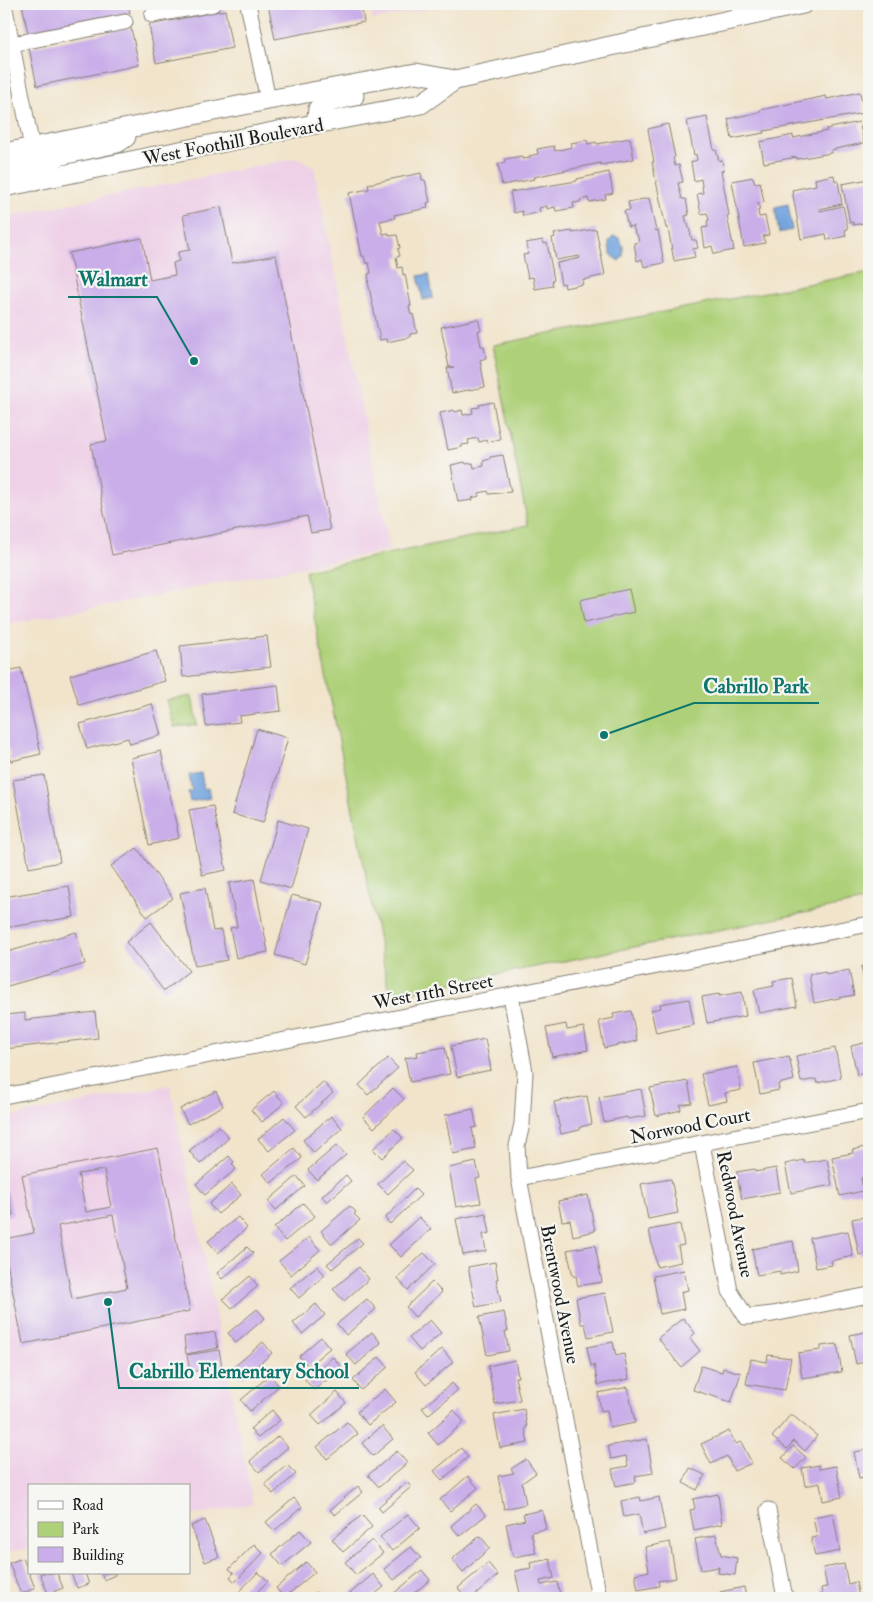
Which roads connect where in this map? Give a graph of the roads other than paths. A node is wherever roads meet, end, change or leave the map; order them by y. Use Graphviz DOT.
graph roads {
  1 [pos="4,4"];
  2 [pos="213,4"];
  3 [pos="248,4"];
  4 [pos="803,4"];
  5 [pos="152,16"];
  6 [pos="125,22"];
  7 [pos="12,44"];
  8 [pos="405,75"];
  9 [pos="455,80"];
  10 [pos="268,100"];
  11 [pos="316,124"];
  12 [pos="144,125"];
  13 [pos="32,148"];
  14 [pos="4,153"];
  15 [pos="4,169"];
  16 [pos="35,180"];
  17 [pos="4,187"];
  18 [pos="869,924"];
  19 [pos="511,996"];
  20 [pos="4,1096"];
  21 [pos="869,1111"];
  22 [pos="702,1144"];
  23 [pos="519,1178"];
  24 [pos="869,1295"];
  25 [pos="768,1510"];
  26 [pos="599,1598"];
  27 [pos="785,1598"];
  1 -- 7 [label="street"];
  2 -- 5 [label="street"];
  3 -- 10 [label="street"];
  4 -- 9 [label="main road, West Foothill Boulevard"];
  6 -- 7 [label="street"];
  7 -- 13 [label="street"];
  8 -- 9 [label="main road, West Foothill Boulevard"];
  8 -- 10 [label="main road, West Foothill Boulevard"];
  8 -- 11 [label="main road"];
  9 -- 11 [label="main road, West Foothill Boulevard"];
  10 -- 12 [label="main road, West Foothill Boulevard"];
  11 -- 16 [label="main road, West Foothill Boulevard"];
  12 -- 13 [label="main road, West Foothill Boulevard"];
  12 -- 16 [label="main road"];
  13 -- 14 [label="main road, West Foothill Boulevard"];
  13 -- 15 [label="main road"];
  16 -- 17 [label="main road, West Foothill Boulevard"];
  18 -- 19 [label="street, West 11th Street"];
  19 -- 20 [label="street, West 11th Street"];
  19 -- 23 [label="street, Brentwood Avenue"];
  21 -- 22 [label="street, Norwood Court"];
  22 -- 23 [label="street, Norwood Court"];
  22 -- 24 [label="street, Redwood Avenue"];
  23 -- 26 [label="street, Brentwood Avenue"];
  25 -- 27 [label="street"];
}
